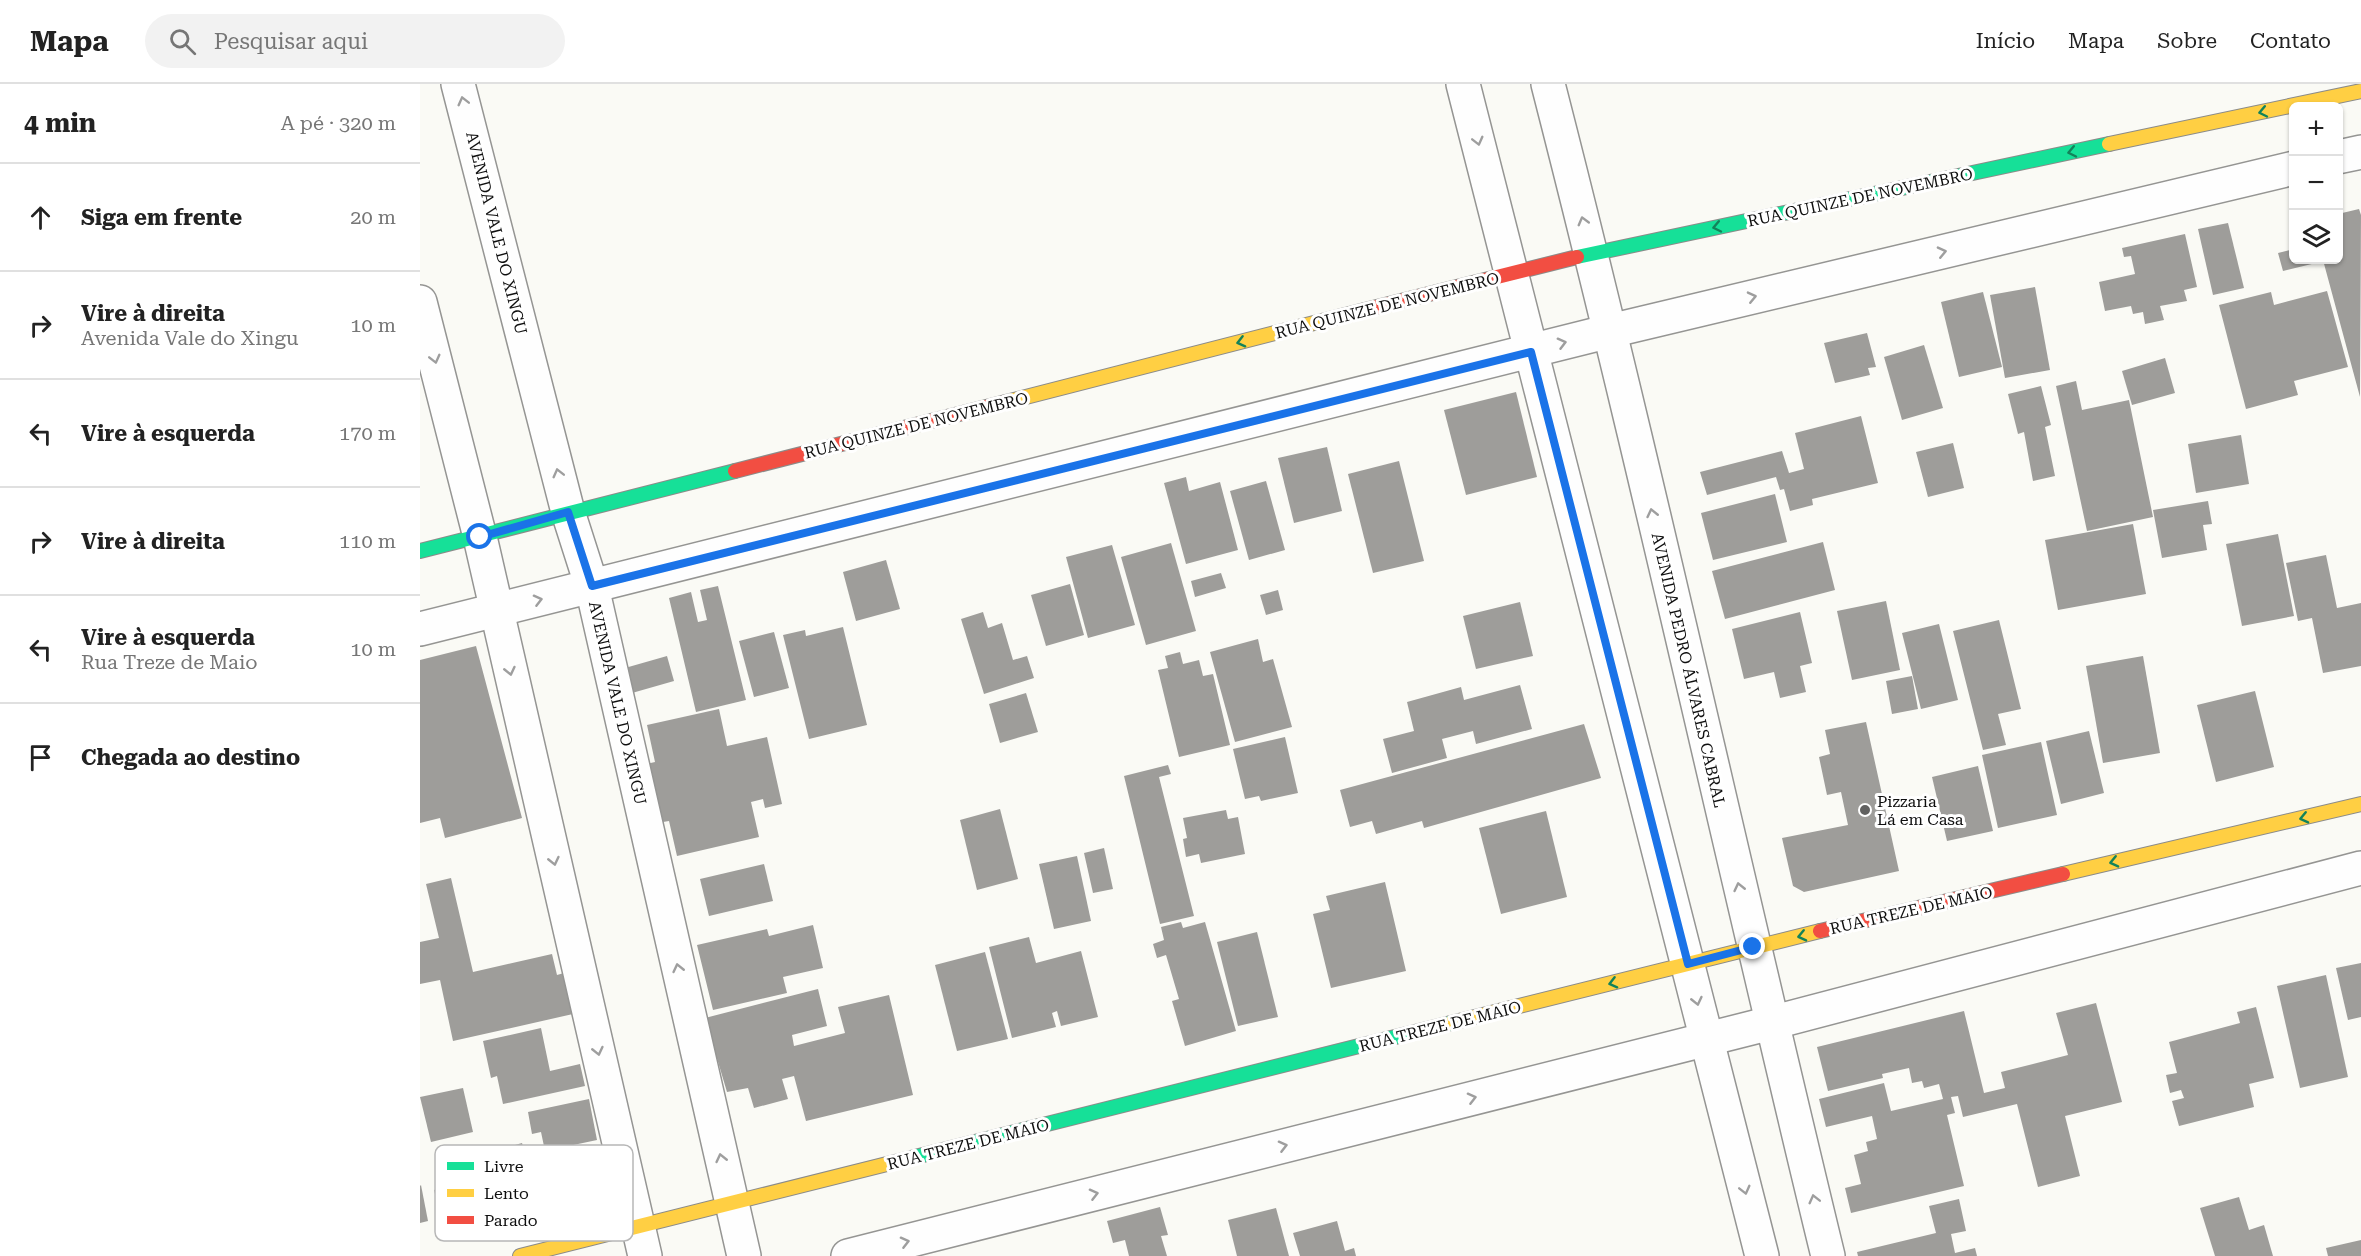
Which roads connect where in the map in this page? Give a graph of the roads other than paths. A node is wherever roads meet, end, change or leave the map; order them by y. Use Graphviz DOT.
graph roads {
  1 [pos="458,84"];
  2 [pos="1463,84"];
  3 [pos="1548,84"];
  4 [pos="2361,91"];
  5 [pos="2361,152"];
  6 [pos="2343,156"];
  7 [pos="2289,169"];
  8 [pos="1591,253"];
  9 [pos="1512,274"];
  10 [pos="420,302"];
  11 [pos="1610,331"];
  12 [pos="1531,352"];
  13 [pos="568,512"];
  14 [pos="480,537"];
  15 [pos="420,551"];
  16 [pos="592,586"];
  17 [pos="496,611"];
  18 [pos="420,628"];
  19 [pos="2361,804"];
  20 [pos="2361,868"];
  21 [pos="1753,947"];
  22 [pos="1688,964"];
  23 [pos="1771,1023"];
  24 [pos="1706,1039"];
  25 [pos="620,1145"];
  26 [pos="633,1202"];
  27 [pos="731,1203"];
  28 [pos="642,1241"];
  29 [pos="520,1256"];
  30 [pos="744,1256"];
  31 [pos="848,1256"];
  32 [pos="1762,1256"];
  33 [pos="1828,1256"];
  13 -- 1 [label="street, AVENIDA VALE DO XINGU, one-way"];
  2 -- 9 [label="street, one-way"];
  8 -- 3 [label="street, AVENIDA PEDRO ÁLVARES CABRAL, one-way"];
  4 -- 8 [label="street, RUA QUINZE DE NOVEMBRO, one-way"];
  5 -- 6 [label="street"];
  11 -- 7 [label="street, one-way"];
  8 -- 9 [label="street, RUA QUINZE DE NOVEMBRO"];
  8 -- 11 [label="street, AVENIDA PEDRO ÁLVARES CABRAL"];
  9 -- 12 [label="street"];
  9 -- 13 [label="street, RUA QUINZE DE NOVEMBRO, one-way"];
  10 -- 14 [label="street, one-way"];
  12 -- 11 [label="street, one-way"];
  21 -- 11 [label="street, AVENIDA PEDRO ÁLVARES CABRAL, one-way"];
  12 -- 16 [label="street"];
  12 -- 22 [label="street"];
  13 -- 14 [label="street, RUA QUINZE DE NOVEMBRO"];
  13 -- 16 [label="street, AVENIDA VALE DO XINGU"];
  14 -- 15 [label="street, RUA QUINZE DE NOVEMBRO"];
  14 -- 17 [label="street"];
  17 -- 16 [label="street, one-way"];
  27 -- 16 [label="street, AVENIDA VALE DO XINGU, one-way"];
  17 -- 18 [label="street"];
  17 -- 25 [label="street, one-way"];
  19 -- 21 [label="street, RUA TREZE DE MAIO, one-way"];
  20 -- 23 [label="street"];
  21 -- 22 [label="street, RUA TREZE DE MAIO"];
  21 -- 23 [label="street, AVENIDA PEDRO ÁLVARES CABRAL"];
  22 -- 24 [label="street, one-way"];
  22 -- 27 [label="street, RUA TREZE DE MAIO, one-way"];
  23 -- 24 [label="street"];
  33 -- 23 [label="street, AVENIDA PEDRO ÁLVARES CABRAL, one-way"];
  31 -- 24 [label="street, one-way"];
  24 -- 32 [label="street, one-way"];
  26 -- 28 [label="street, one-way"];
  27 -- 28 [label="street, RUA TREZE DE MAIO"];
  27 -- 30 [label="street, AVENIDA VALE DO XINGU"];
  28 -- 29 [label="street, RUA TREZE DE MAIO"];
}
